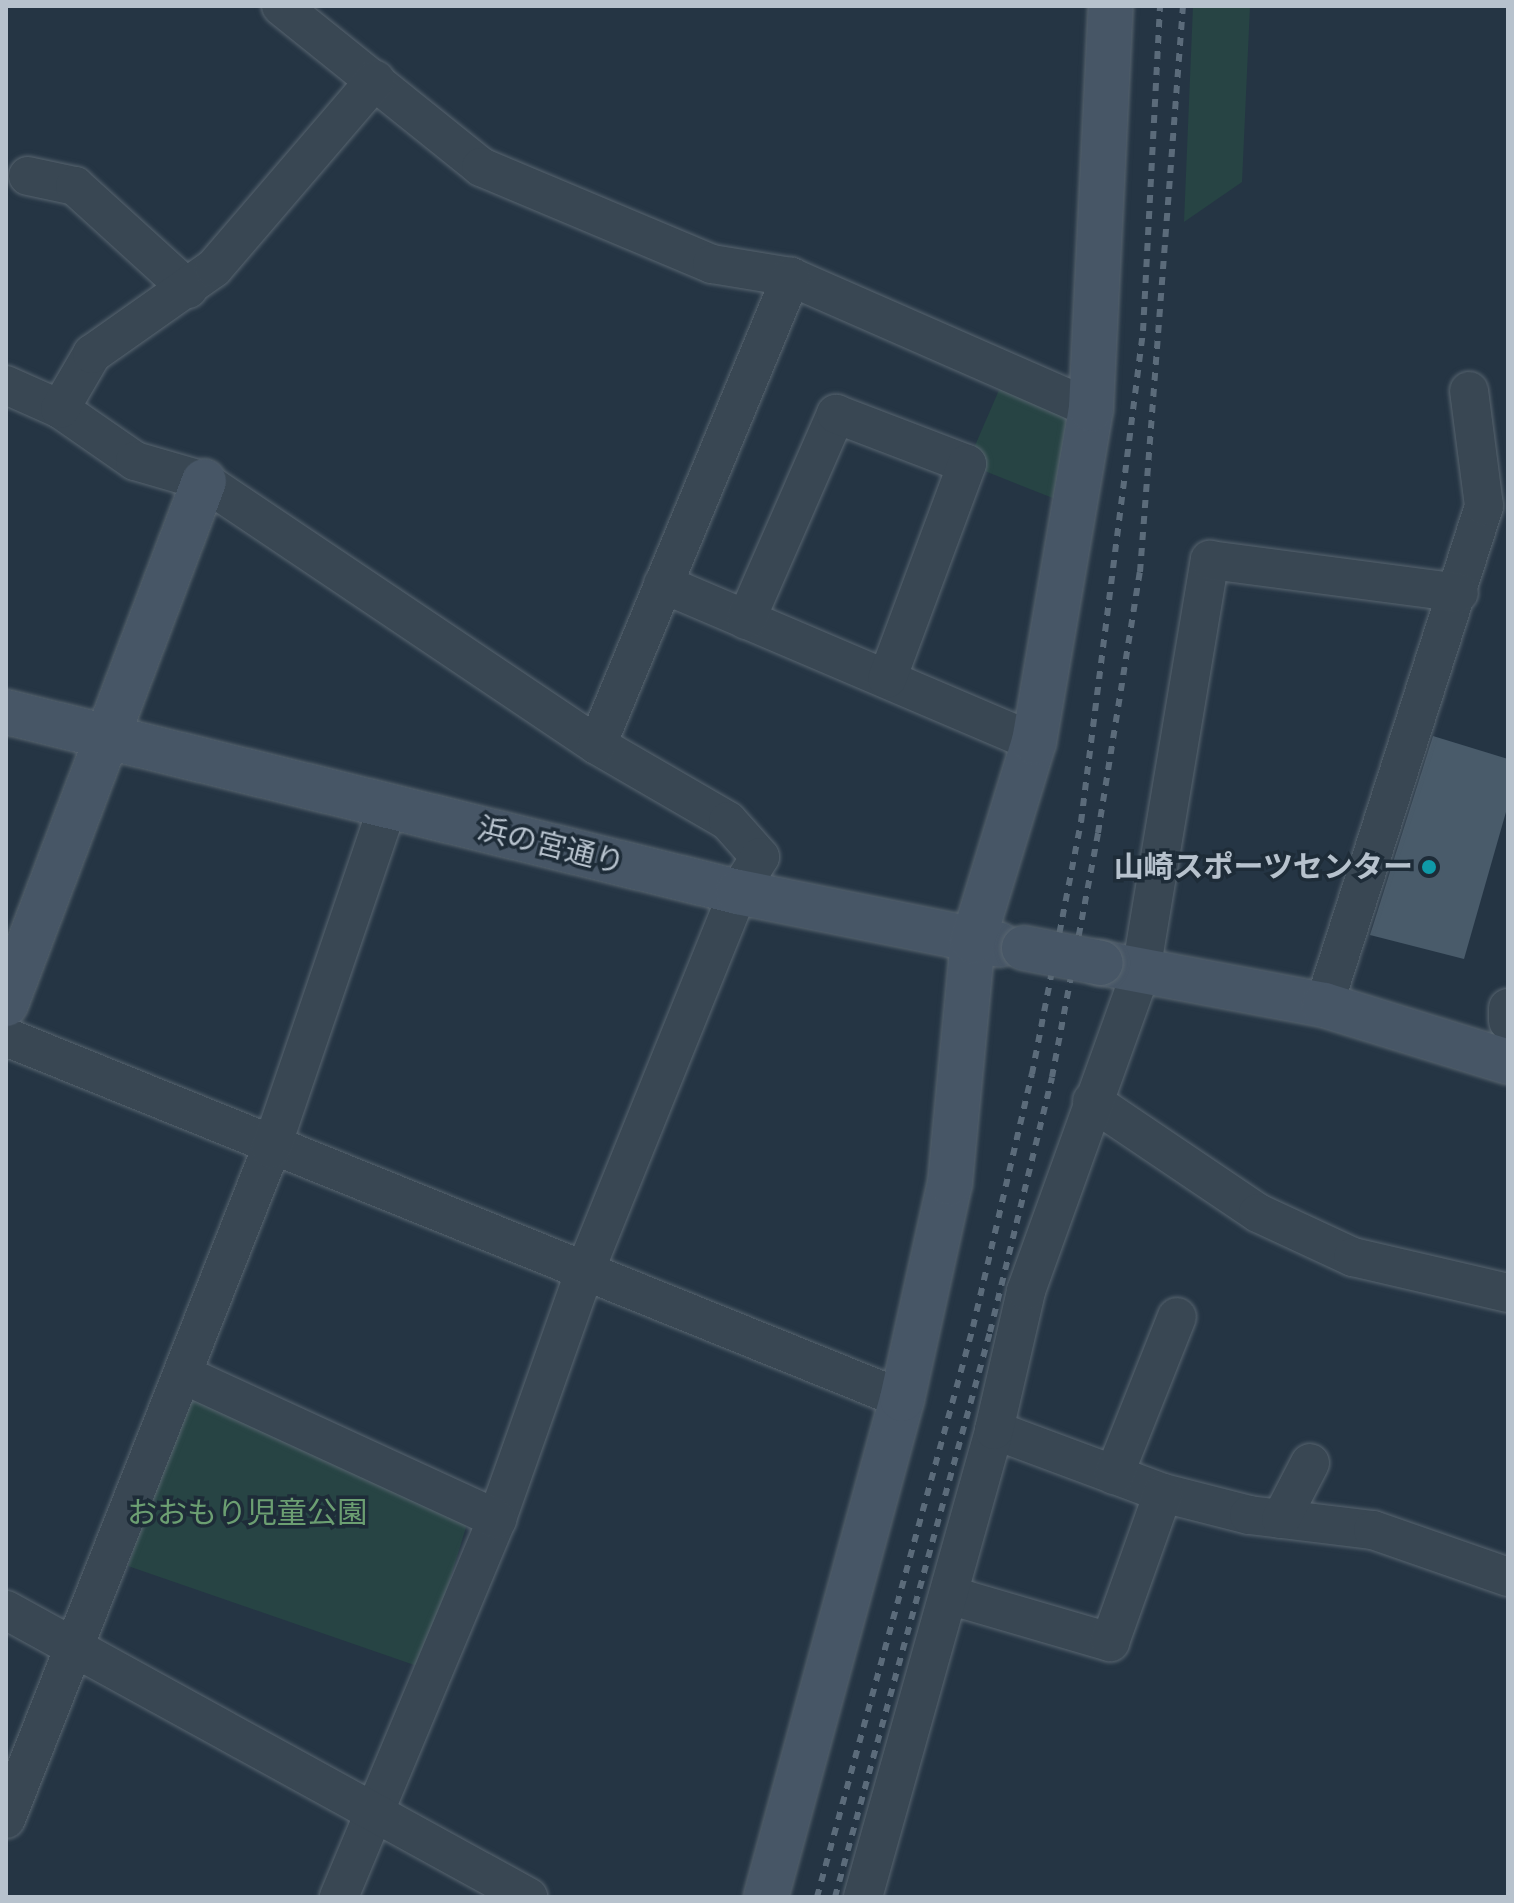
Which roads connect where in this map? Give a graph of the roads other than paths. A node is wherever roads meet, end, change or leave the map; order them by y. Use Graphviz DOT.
graph roads {
  1 [pos="281,6"];
  2 [pos="1111,6"];
  3 [pos="375,80"];
  4 [pos="28,176"];
  5 [pos="791,277"];
  6 [pos="188,289"];
  7 [pos="6,385"];
  8 [pos="1469,391"];
  9 [pos="60,409"];
  10 [pos="1091,409"];
  11 [pos="204,481"];
  12 [pos="1496,509"];
  13 [pos="663,584"];
  14 [pos="1459,593"];
  15 [pos="746,620"];
  16 [pos="887,679"];
  17 [pos="6,712"];
  18 [pos="109,740"];
  19 [pos="1034,742"];
  20 [pos="597,745"];
  21 [pos="388,806"];
  22 [pos="738,892"];
  23 [pos="973,941"];
  24 [pos="1121,967"];
  25 [pos="6,1004"];
  26 [pos="1324,1005"];
  27 [pos="1508,1008"];
  28 [pos="1508,1021"];
  29 [pos="6,1037"];
  30 [pos="1508,1062"];
  31 [pos="1092,1101"];
  32 [pos="271,1149"];
  33 [pos="584,1273"];
  34 [pos="1508,1293"];
  35 [pos="1177,1317"];
  36 [pos="184,1375"];
  37 [pos="902,1399"];
  38 [pos="994,1430"];
  39 [pos="1310,1463"];
  40 [pos="1114,1475"];
  41 [pos="1163,1493"];
  42 [pos="497,1519"];
  43 [pos="1281,1519"];
  44 [pos="1508,1577"];
  45 [pos="949,1595"];
  46 [pos="6,1610"];
  47 [pos="69,1647"];
  48 [pos="375,1812"];
  49 [pos="6,1819"];
  50 [pos="339,1897"];
  51 [pos="528,1897"];
  52 [pos="766,1897"];
  53 [pos="863,1897"];
  1 -- 3 [label="street"];
  2 -- 10 [label="street"];
  3 -- 5 [label="street"];
  3 -- 6 [label="street"];
  4 -- 6 [label="street"];
  5 -- 10 [label="street"];
  5 -- 13 [label="street"];
  6 -- 9 [label="street"];
  7 -- 9 [label="street"];
  8 -- 12 [label="street"];
  9 -- 11 [label="street"];
  10 -- 19 [label="street"];
  11 -- 18 [label="street"];
  11 -- 20 [label="street"];
  12 -- 14 [label="street"];
  13 -- 15 [label="street"];
  13 -- 20 [label="street"];
  14 -- 24 [label="street"];
  14 -- 26 [label="street"];
  15 -- 16 [label="street"];
  15 -- 16 [label="street"];
  16 -- 19 [label="street"];
  17 -- 18 [label="street, 浜の宮通り"];
  18 -- 21 [label="street, 浜の宮通り"];
  18 -- 25 [label="street"];
  19 -- 23 [label="street"];
  20 -- 22 [label="street"];
  21 -- 22 [label="street, 浜の宮通り"];
  21 -- 32 [label="street"];
  22 -- 23 [label="street, 浜の宮通り"];
  22 -- 33 [label="street"];
  23 -- 24 [label="street, 浜の宮通り, bridge"];
  23 -- 37 [label="street"];
  24 -- 26 [label="street, 浜の宮通り"];
  24 -- 31 [label="street"];
  26 -- 30 [label="street, 浜の宮通り"];
  27 -- 28 [label="street"];
  29 -- 32 [label="street"];
  31 -- 34 [label="street"];
  31 -- 38 [label="street"];
  32 -- 33 [label="street"];
  32 -- 36 [label="street"];
  33 -- 37 [label="street"];
  33 -- 42 [label="street"];
  35 -- 40 [label="street"];
  36 -- 42 [label="street"];
  36 -- 47 [label="street"];
  37 -- 52 [label="street"];
  38 -- 40 [label="street"];
  38 -- 45 [label="street"];
  39 -- 43 [label="street"];
  40 -- 41 [label="street"];
  41 -- 43 [label="street"];
  41 -- 45 [label="street"];
  42 -- 48 [label="street"];
  43 -- 44 [label="street"];
  45 -- 53 [label="street"];
  46 -- 47 [label="street"];
  47 -- 48 [label="street"];
  47 -- 49 [label="street"];
  48 -- 50 [label="street"];
  48 -- 51 [label="street"];
}
